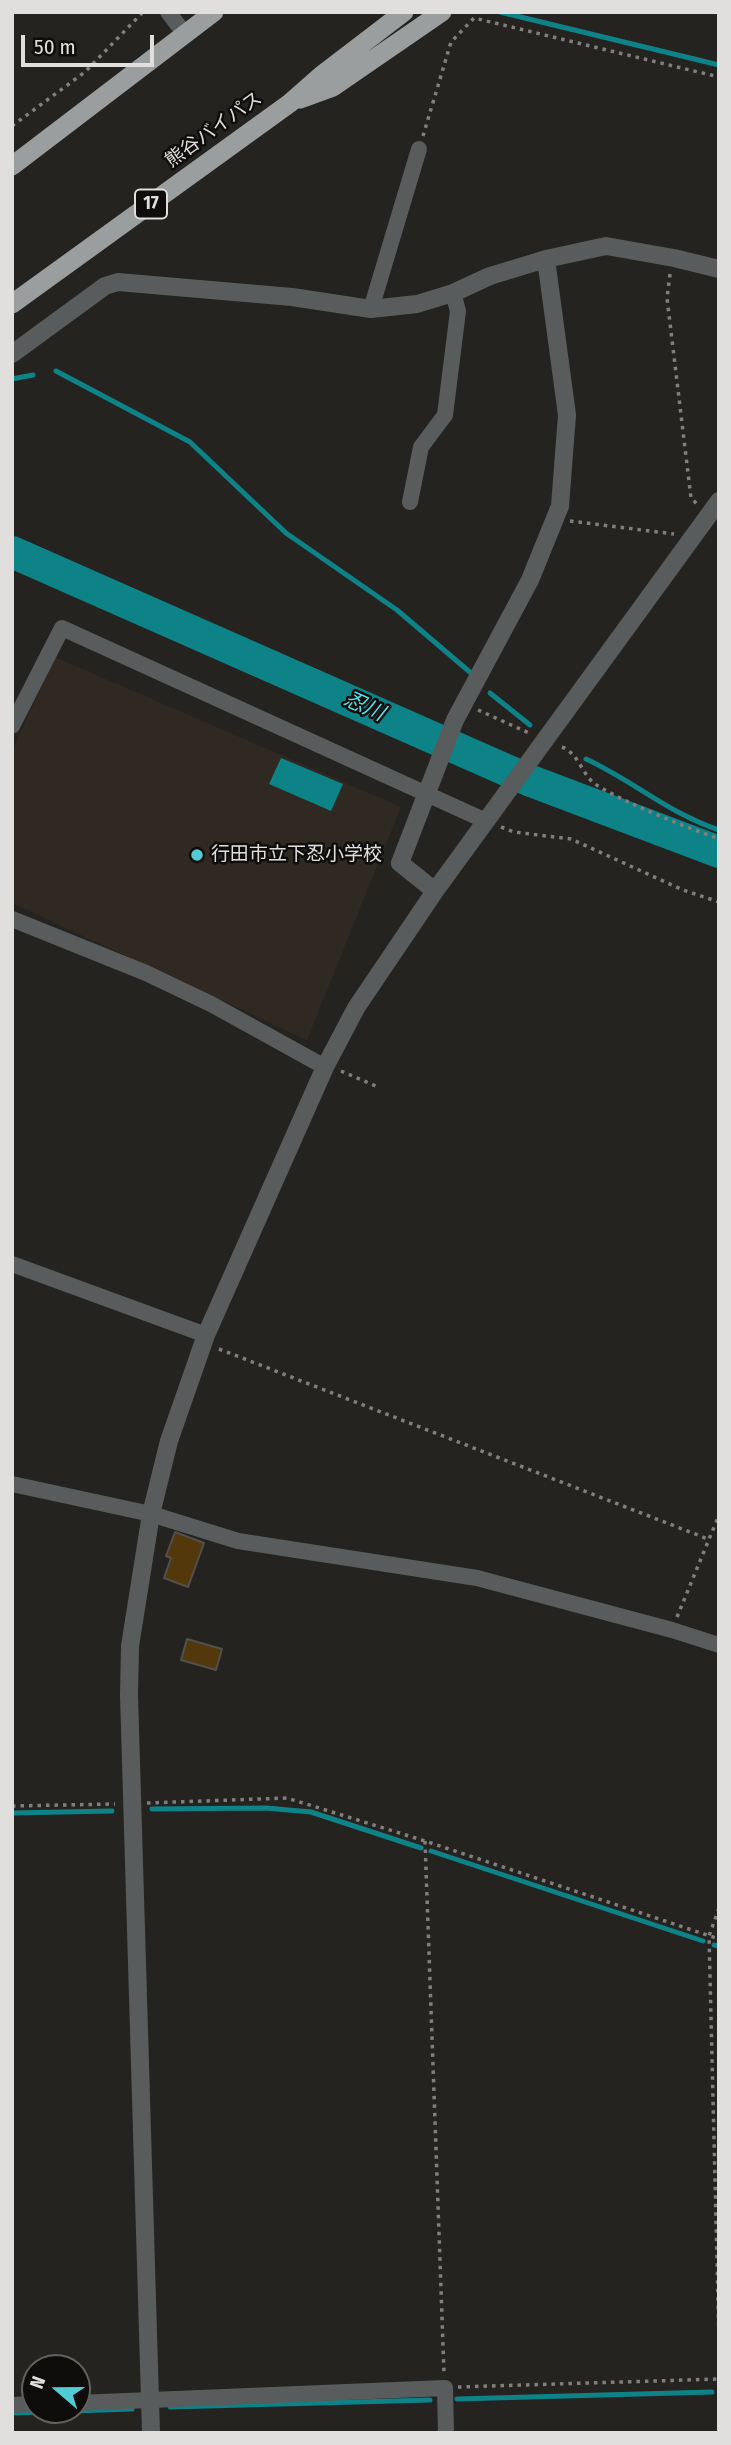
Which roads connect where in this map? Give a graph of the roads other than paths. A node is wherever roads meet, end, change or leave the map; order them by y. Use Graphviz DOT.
graph roads {
  1 [pos="168,12"];
  2 [pos="404,12"];
  3 [pos="442,12"];
  4 [pos="212,13"];
  5 [pos="185,34"];
  6 [pos="290,103"];
  7 [pos="419,149"];
  8 [pos="12,166"];
  9 [pos="546,259"];
  10 [pos="719,270"];
  11 [pos="453,293"];
  12 [pos="12,304"];
  13 [pos="371,309"];
  14 [pos="12,354"];
  15 [pos="410,502"];
  16 [pos="713,508"];
  17 [pos="12,726"];
  18 [pos="429,788"];
  19 [pos="486,821"];
  20 [pos="435,891"];
  21 [pos="12,919"];
  22 [pos="333,1069"];
  23 [pos="12,1264"];
  24 [pos="205,1339"];
  25 [pos="12,1484"];
  26 [pos="151,1514"];
  27 [pos="719,1645"];
  28 [pos="150,2400"];
  29 [pos="91,2402"];
  30 [pos="151,2433"];
  31 [pos="446,2433"];
  1 -- 5 [label="street"];
  2 -- 6 [label="highway, 熊谷バイパス / 17"];
  3 -- 6 [label="highway, 17"];
  4 -- 5 [label="highway"];
  5 -- 8 [label="highway"];
  6 -- 12 [label="highway, 熊谷バイパス / 17"];
  7 -- 13 [label="street"];
  9 -- 10 [label="street"];
  9 -- 11 [label="street"];
  9 -- 18 [label="street"];
  11 -- 13 [label="street"];
  11 -- 15 [label="street"];
  13 -- 14 [label="street"];
  16 -- 19 [label="street"];
  17 -- 18 [label="street"];
  18 -- 19 [label="street"];
  18 -- 20 [label="street"];
  19 -- 20 [label="street"];
  20 -- 22 [label="street"];
  21 -- 22 [label="street"];
  22 -- 24 [label="street"];
  23 -- 24 [label="street"];
  24 -- 26 [label="street"];
  25 -- 26 [label="street"];
  26 -- 27 [label="street"];
  26 -- 28 [label="street"];
  28 -- 29 [label="street"];
  28 -- 30 [label="street"];
  28 -- 31 [label="street"];
}
